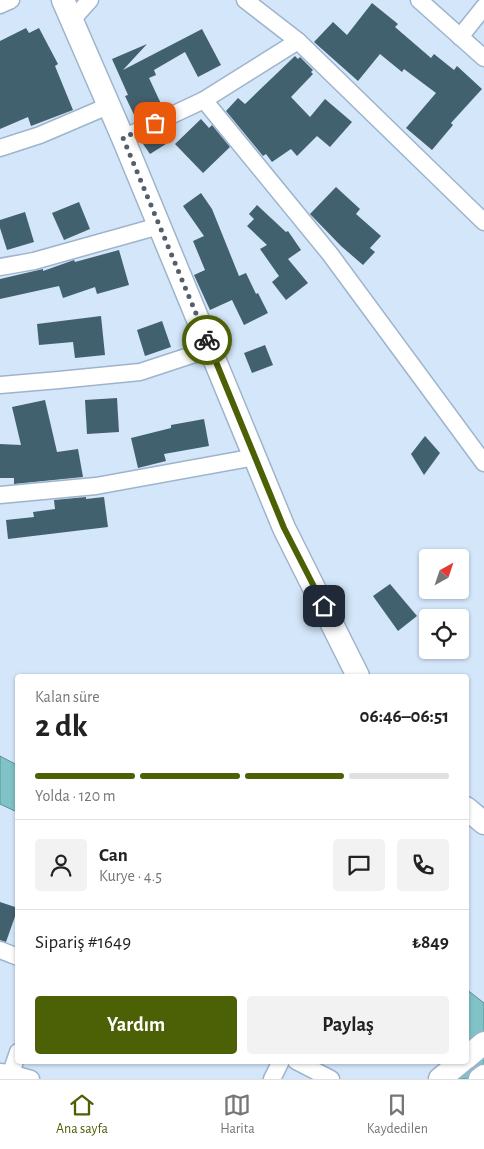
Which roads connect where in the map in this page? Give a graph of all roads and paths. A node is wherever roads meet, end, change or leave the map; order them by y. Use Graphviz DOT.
graph roads {
  1 [pos="11,0"];
  2 [pos="90,0"];
  3 [pos="245,0"];
  4 [pos="419,0"];
  5 [pos="0,6"];
  6 [pos="484,7"];
  7 [pos="67,10"];
  8 [pos="460,37"];
  9 [pos="298,42"];
  10 [pos="484,58"];
  11 [pos="204,100"];
  12 [pos="108,106"];
  13 [pos="123,138"];
  14 [pos="0,148"];
  15 [pos="484,222"];
  16 [pos="159,226"];
  17 [pos="0,267"];
  18 [pos="210,349"];
  19 [pos="0,385"];
  20 [pos="255,457"];
  21 [pos="484,463"];
  22 [pos="0,495"];
  23 [pos="357,674"];
  24 [pos="469,810"];
  25 [pos="484,823"];
  26 [pos="0,950"];
  27 [pos="15,956"];
  28 [pos="484,1043"];
  29 [pos="469,1056"];
  30 [pos="15,1058"];
  31 [pos="280,1064"];
  32 [pos="302,1064"];
  33 [pos="458,1064"];
  34 [pos="6,1075"];
  35 [pos="484,1076"];
  36 [pos="31,1079"];
  37 [pos="272,1079"];
  38 [pos="331,1079"];
  39 [pos="440,1079"];
  40 [pos="480,1079"];
  1 -- 5 [label="street"];
  2 -- 7 [label="street"];
  3 -- 9 [label="street"];
  4 -- 8 [label="street"];
  6 -- 8 [label="street"];
  7 -- 12 [label="street"];
  8 -- 10 [label="street"];
  9 -- 11 [label="street"];
  9 -- 15 [label="street"];
  11 -- 13 [label="street"];
  11 -- 21 [label="street"];
  12 -- 13 [label="street"];
  12 -- 14 [label="street"];
  13 -- 16 [label="street"];
  16 -- 17 [label="street"];
  16 -- 18 [label="street"];
  18 -- 19 [label="street"];
  18 -- 20 [label="street"];
  20 -- 22 [label="street"];
  20 -- 23 [label="street"];
  24 -- 25 [label="street"];
  26 -- 27 [label="street"];
  28 -- 29 [label="street"];
  30 -- 34 [label="street"];
  31 -- 37 [label="street"];
  32 -- 38 [label="street"];
  33 -- 39 [label="street"];
  34 -- 36 [label="street"];
  35 -- 40 [label="street"];
}
